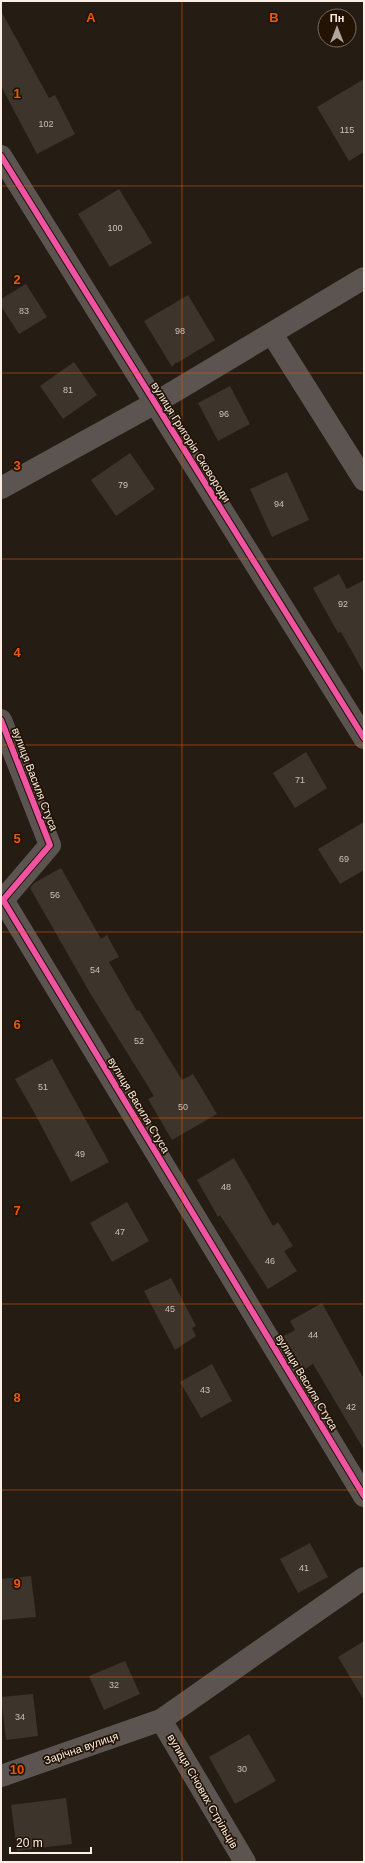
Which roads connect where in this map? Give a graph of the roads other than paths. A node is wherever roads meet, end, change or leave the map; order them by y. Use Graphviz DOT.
graph roads {
  1 [pos="1,156"];
  2 [pos="364,278"];
  3 [pos="272,334"];
  4 [pos="154,403"];
  5 [pos="364,480"];
  6 [pos="1,488"];
  7 [pos="1,720"];
  8 [pos="364,738"];
  9 [pos="364,1496"];
  10 [pos="364,1578"];
  11 [pos="162,1720"];
  12 [pos="1,1776"];
  13 [pos="245,1862"];
  1 -- 4 [label="street, вулиця Григорія Сковороди"];
  2 -- 3 [label="street"];
  3 -- 4 [label="street"];
  3 -- 5 [label="street"];
  4 -- 6 [label="street"];
  4 -- 8 [label="street, вулиця Григорія Сковороди"];
  7 -- 9 [label="street, вулиця Василя Стуса"];
  10 -- 11 [label="street, Зарічна вулиця"];
  11 -- 12 [label="street, Зарічна вулиця"];
  11 -- 13 [label="street, вулиця Січових Стрільців"];
}
